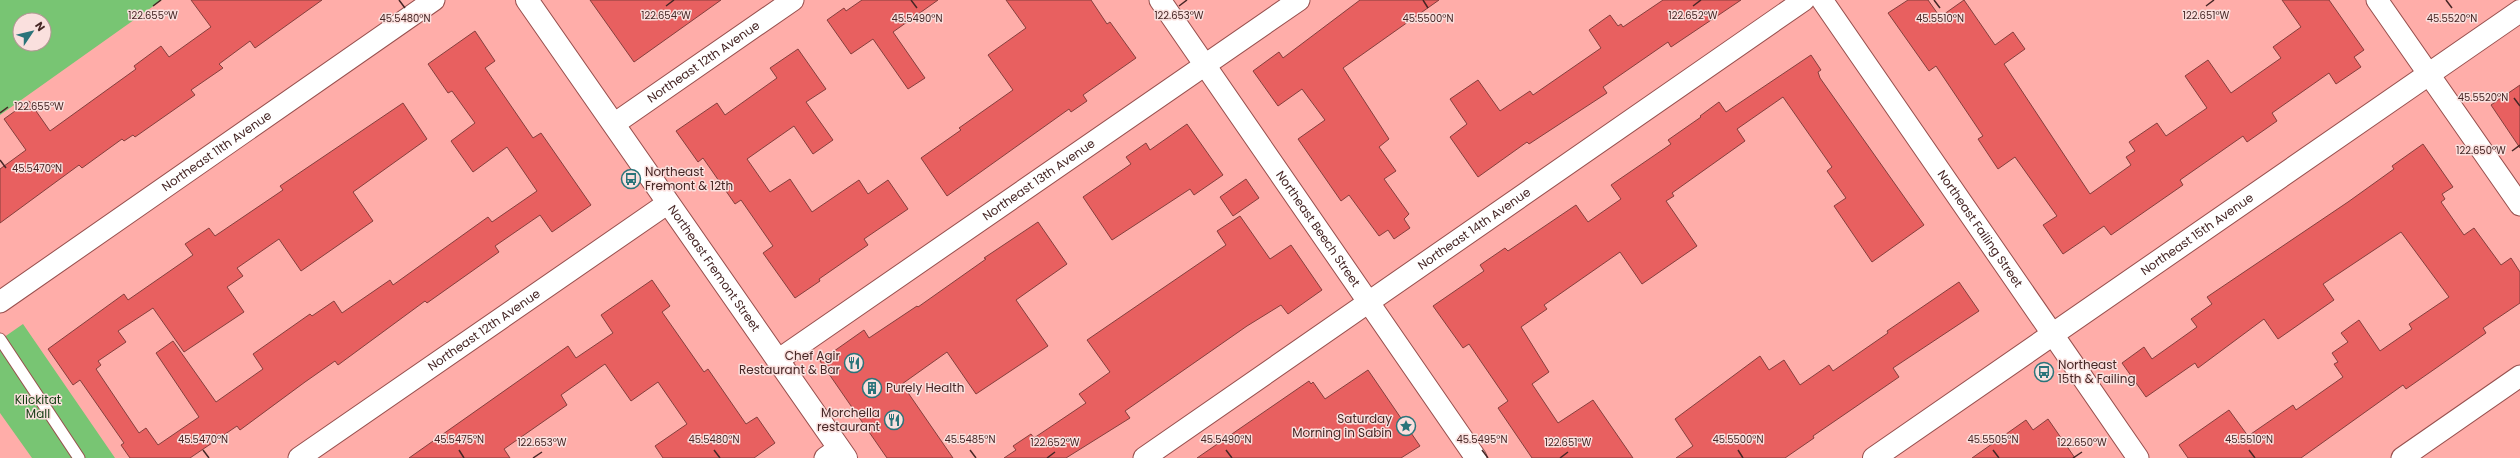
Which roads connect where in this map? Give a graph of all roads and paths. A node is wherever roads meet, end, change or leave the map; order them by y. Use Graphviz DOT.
graph roads {
  1 [pos="434,0"];
  2 [pos="527,0"];
  3 [pos="793,0"];
  4 [pos="1160,0"];
  5 [pos="1299,0"];
  6 [pos="1804,0"];
  7 [pos="1822,0"];
  8 [pos="2377,0"];
  9 [pos="2520,11"];
  10 [pos="1205,65"];
  11 [pos="2428,75"];
  12 [pos="614,124"];
  13 [pos="668,203"];
  14 [pos="2520,205"];
  15 [pos="0,302"];
  16 [pos="1369,302"];
  17 [pos="2052,336"];
  18 [pos="0,339"];
  19 [pos="778,360"];
  20 [pos="2520,376"];
  21 [pos="836,455"];
  22 [pos="78,458"];
  23 [pos="299,458"];
  24 [pos="1144,458"];
  25 [pos="1476,458"];
  26 [pos="1874,458"];
  27 [pos="2138,458"];
  28 [pos="2402,458"];
  1 -- 15 [label="street, Northeast 11th Avenue"];
  2 -- 12 [label="street, Northeast Fremont Street"];
  3 -- 12 [label="street, Northeast 12th Avenue"];
  4 -- 10 [label="street, Northeast Beech Street"];
  5 -- 10 [label="street, Northeast 13th Avenue"];
  6 -- 16 [label="street, Northeast 14th Avenue"];
  7 -- 17 [label="street, Northeast Failing Street"];
  8 -- 11 [label="street"];
  9 -- 11 [label="street, Northeast 15th Avenue"];
  10 -- 16 [label="street, Northeast Beech Street"];
  10 -- 19 [label="street, Northeast 13th Avenue"];
  11 -- 14 [label="street"];
  11 -- 17 [label="street, Northeast 15th Avenue"];
  12 -- 13 [label="street, Northeast Fremont Street"];
  13 -- 19 [label="street, Northeast Fremont Street"];
  13 -- 23 [label="street, Northeast 12th Avenue"];
  16 -- 24 [label="street, Northeast 14th Avenue"];
  16 -- 25 [label="street, Northeast Beech Street"];
  17 -- 26 [label="street, Northeast 15th Avenue"];
  17 -- 27 [label="street, Northeast Failing Street"];
  18 -- 22 [label="lane"];
  19 -- 21 [label="street, Northeast Fremont Street"];
  20 -- 28 [label="street"];
}
